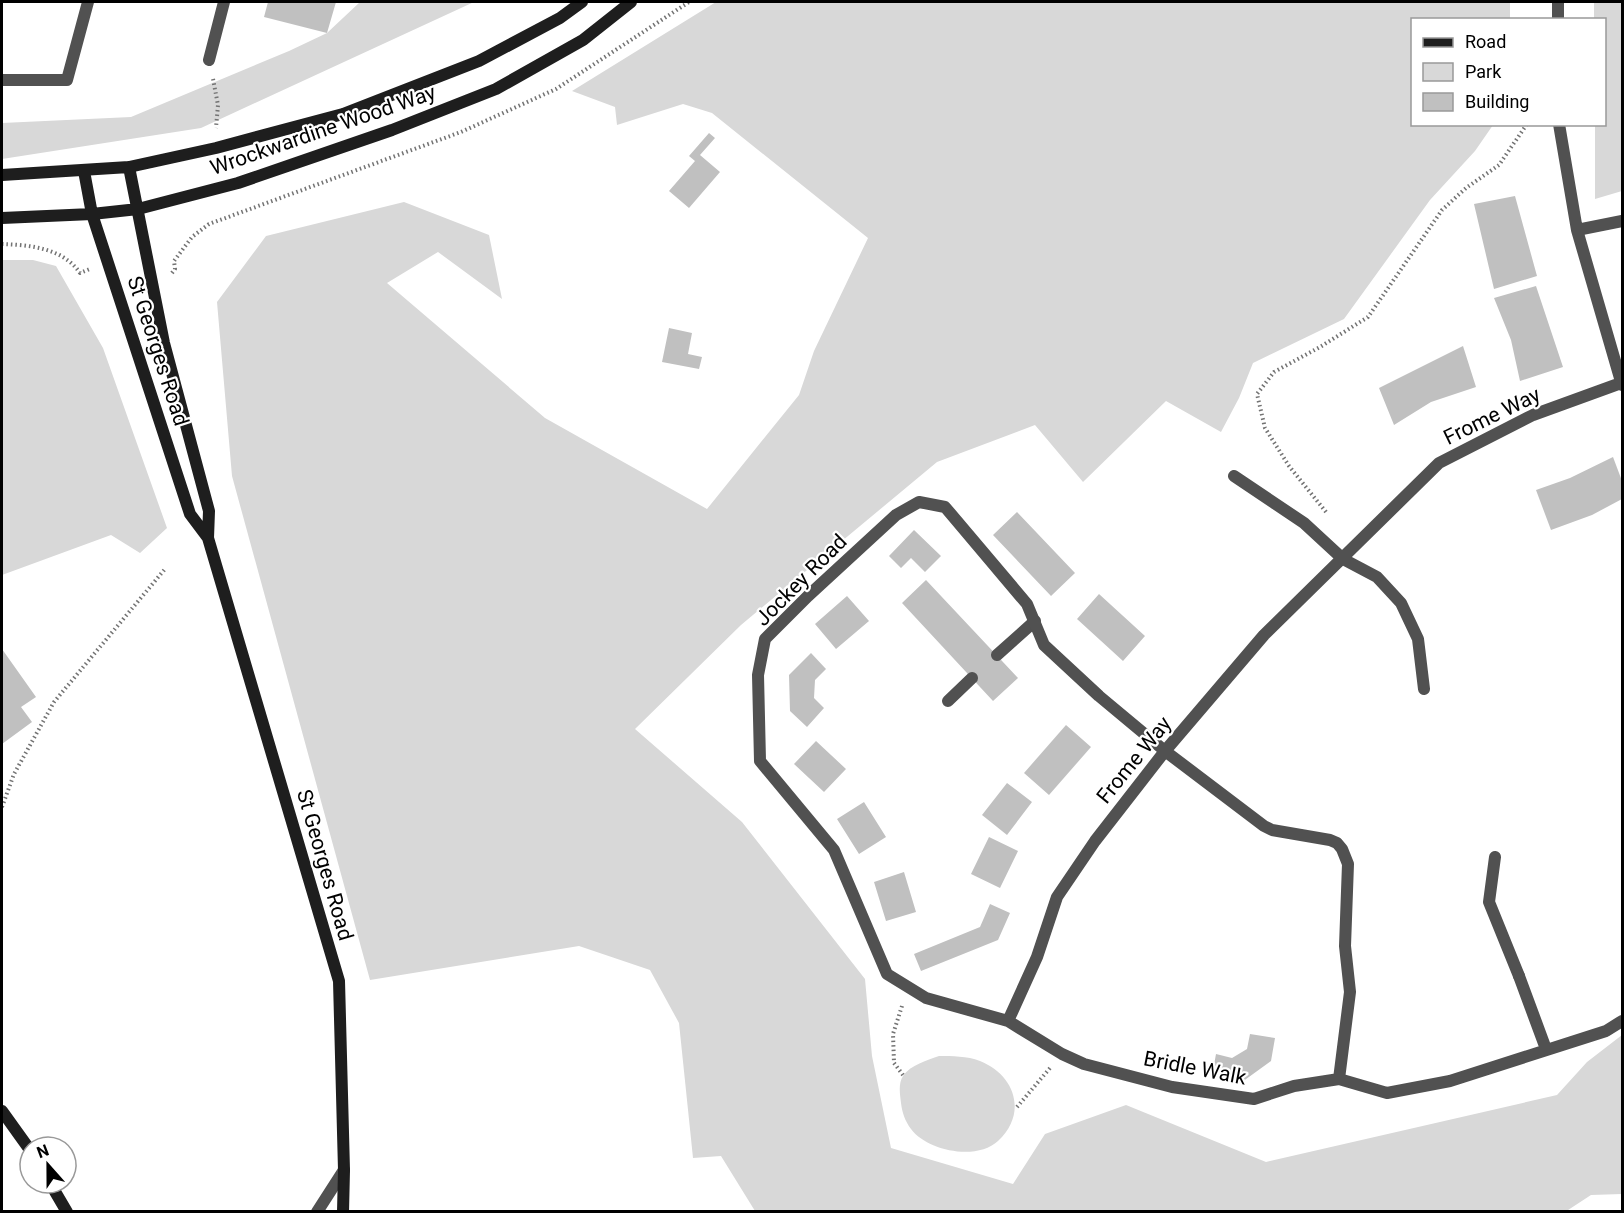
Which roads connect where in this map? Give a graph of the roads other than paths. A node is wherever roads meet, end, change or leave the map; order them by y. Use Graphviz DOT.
graph roads {
  1 [pos="88,2"];
  2 [pos="224,2"];
  3 [pos="582,2"];
  4 [pos="631,2"];
  5 [pos="1558,2"];
  6 [pos="1558,18"];
  7 [pos="209,60"];
  8 [pos="2,80"];
  9 [pos="1559,126"];
  10 [pos="129,167"];
  11 [pos="84,171"];
  12 [pos="2,175"];
  13 [pos="138,209"];
  14 [pos="92,214"];
  15 [pos="2,218"];
  16 [pos="1623,221"];
  17 [pos="1577,230"];
  18 [pos="1622,384"];
  19 [pos="1234,476"];
  20 [pos="208,538"];
  21 [pos="1343,559"];
  22 [pos="1035,621"];
  23 [pos="997,655"];
  24 [pos="972,678"];
  25 [pos="1424,689"];
  26 [pos="948,701"];
  27 [pos="1165,751"];
  28 [pos="1495,857"];
  29 [pos="1008,1021"];
  30 [pos="1623,1021"];
  31 [pos="1546,1049"];
  32 [pos="1339,1079"];
  33 [pos="2,1112"];
  34 [pos="19,1135"];
  35 [pos="344,1170"];
  36 [pos="57,1195"];
  37 [pos="67,1212"];
  38 [pos="317,1212"];
  39 [pos="344,1212"];
  1 -- 8 [label="street"];
  2 -- 7 [label="street"];
  3 -- 10 [label="street, Wrockwardine Wood Way"];
  4 -- 13 [label="street, Wrockwardine Wood Way"];
  5 -- 6 [label="street"];
  9 -- 17 [label="street"];
  10 -- 11 [label="street, Wrockwardine Wood Way"];
  10 -- 13 [label="street, St Georges Road"];
  11 -- 12 [label="street, Wrockwardine Wood Way"];
  11 -- 14 [label="street, St Georges Road"];
  13 -- 14 [label="street, Wrockwardine Wood Way"];
  13 -- 20 [label="street, St Georges Road"];
  14 -- 15 [label="street, Wrockwardine Wood Way"];
  14 -- 20 [label="street, St Georges Road"];
  16 -- 17 [label="street"];
  17 -- 18 [label="street"];
  18 -- 21 [label="street, Frome Way"];
  19 -- 21 [label="street"];
  20 -- 35 [label="street, St Georges Road"];
  21 -- 25 [label="street"];
  21 -- 27 [label="street, Frome Way"];
  22 -- 23 [label="street"];
  22 -- 27 [label="street, Jockey Road"];
  22 -- 29 [label="street, Jockey Road"];
  24 -- 26 [label="street"];
  27 -- 29 [label="street, Frome Way"];
  27 -- 32 [label="street, Jockey Road"];
  28 -- 31 [label="street"];
  29 -- 32 [label="street, Bridle Walk"];
  30 -- 31 [label="street, Bridle Walk"];
  31 -- 32 [label="street, Bridle Walk"];
  33 -- 34 [label="street"];
  35 -- 38 [label="street"];
  35 -- 39 [label="street, St Georges Road"];
  36 -- 37 [label="street"];
}
